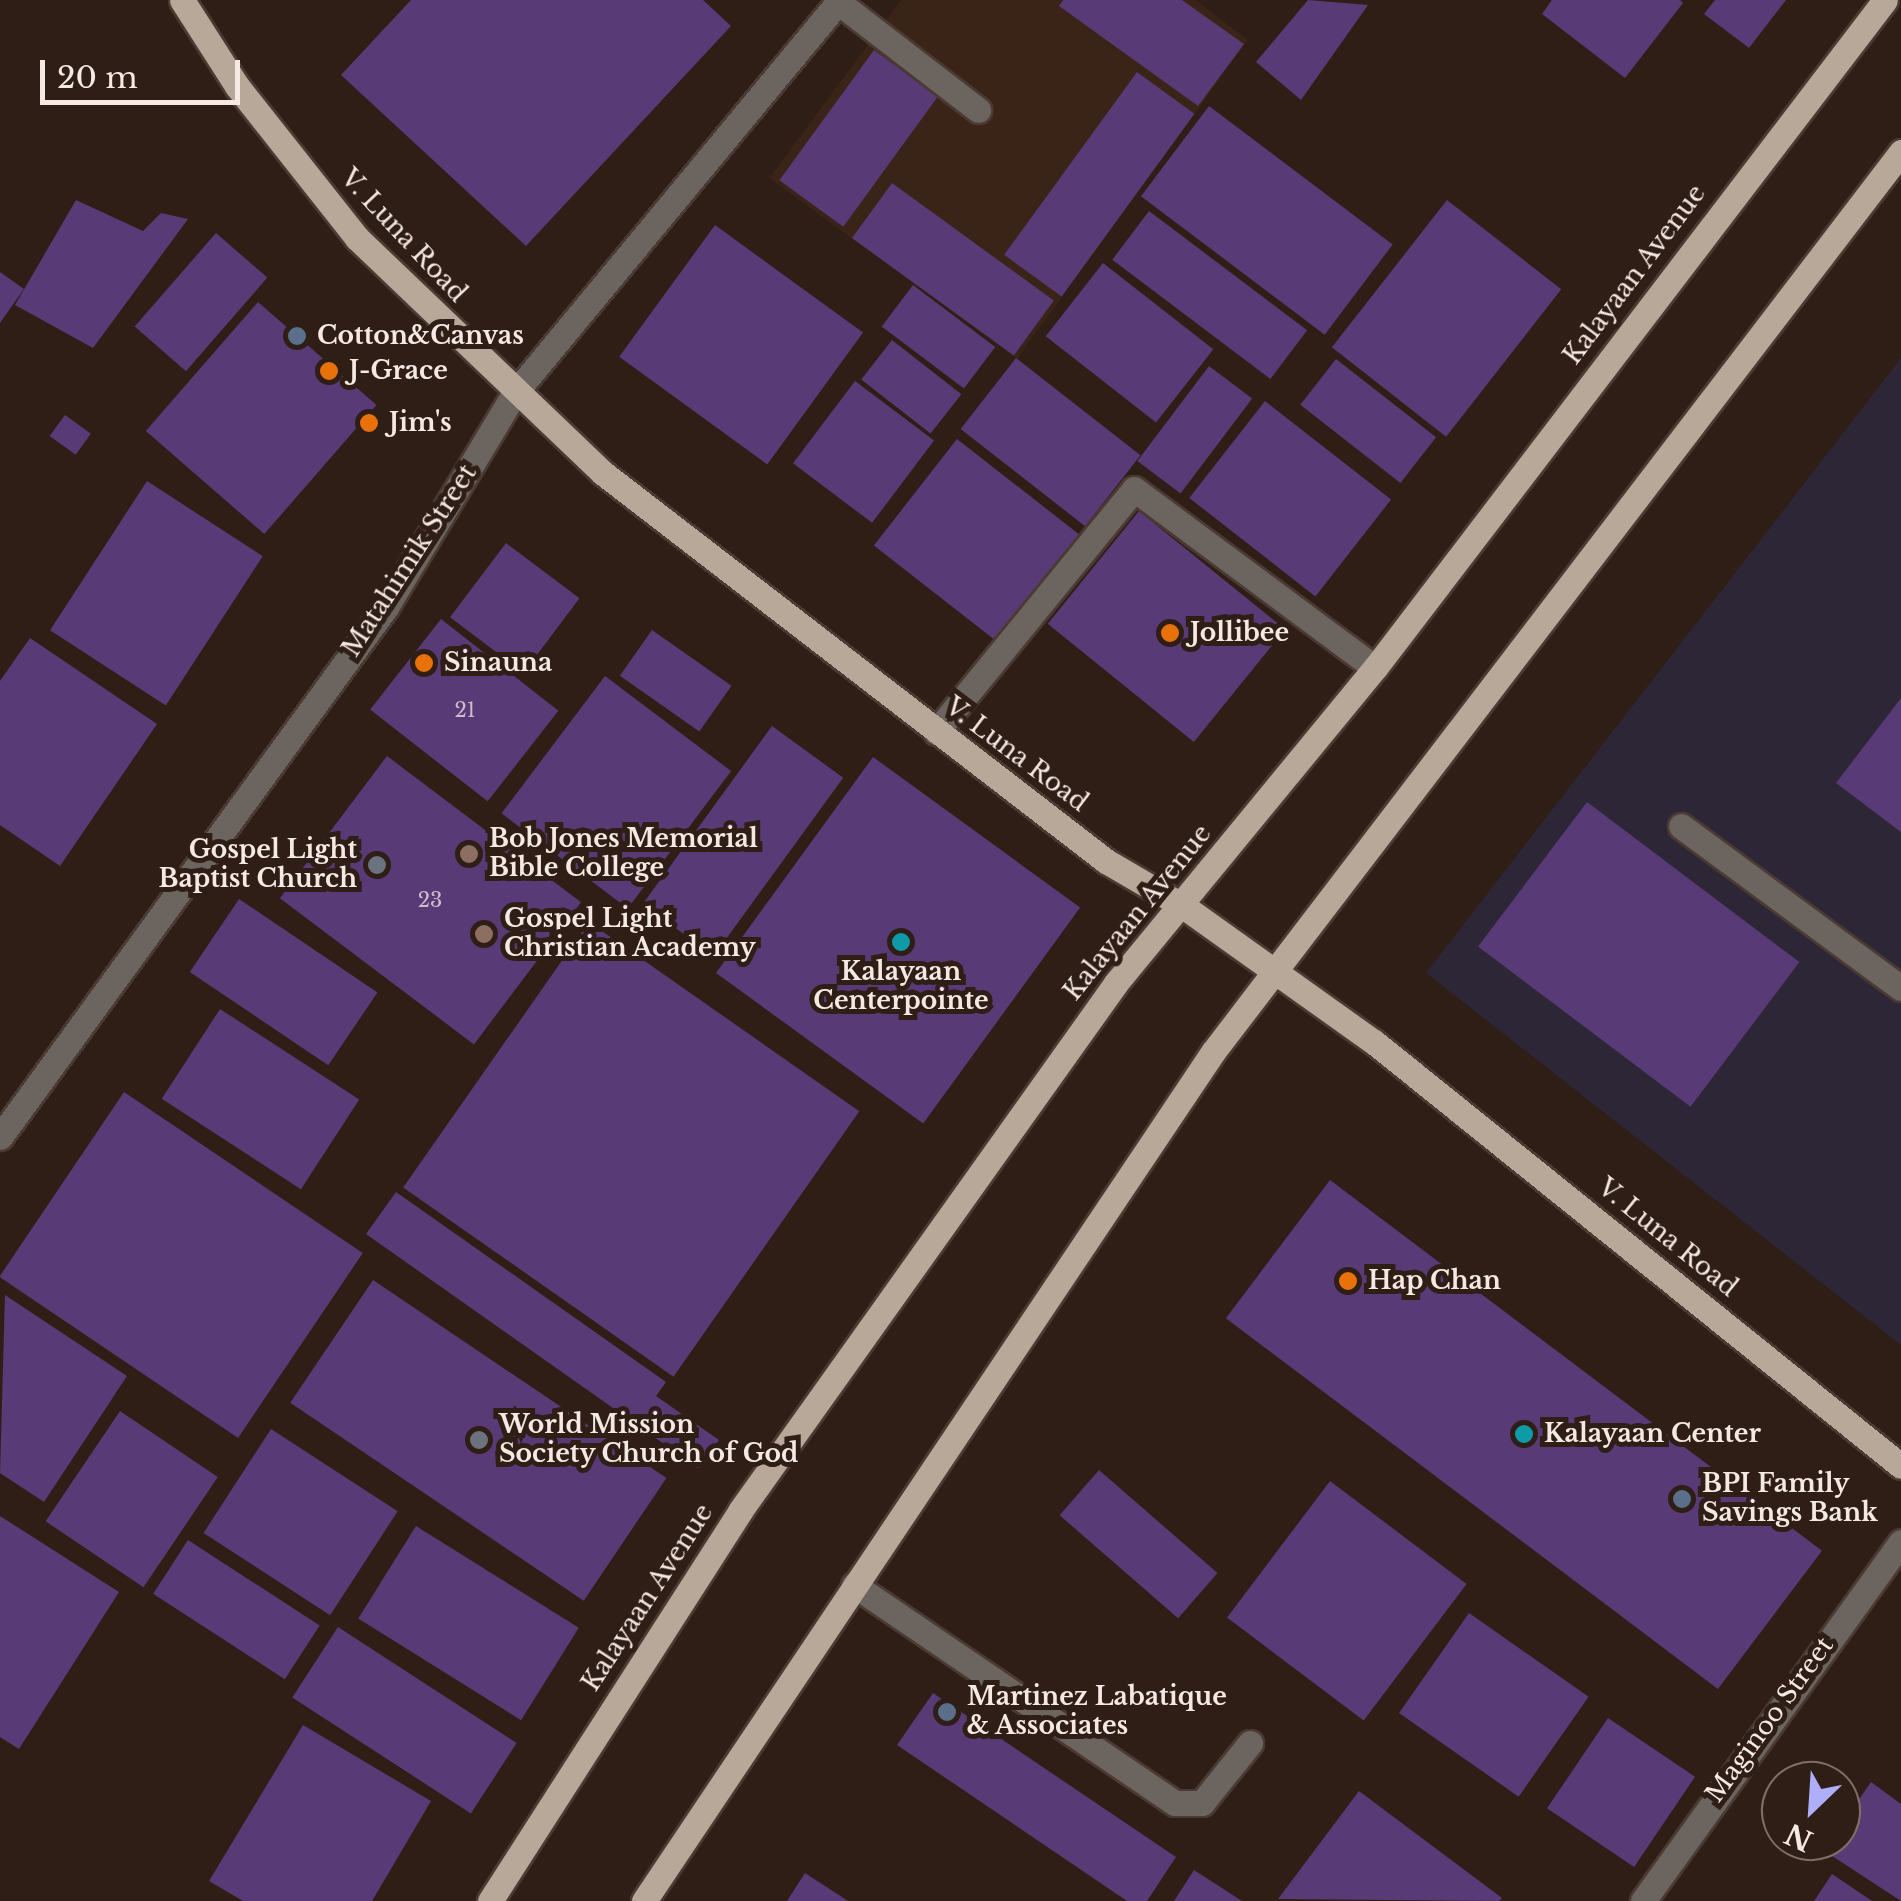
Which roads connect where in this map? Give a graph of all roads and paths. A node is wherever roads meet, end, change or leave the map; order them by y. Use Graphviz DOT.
graph roads {
  1 [pos="182,0"];
  2 [pos="1885,0"];
  3 [pos="839,1"];
  4 [pos="978,110"];
  5 [pos="1901,152"];
  6 [pos="514,394"];
  7 [pos="1374,668"];
  8 [pos="936,732"];
  9 [pos="1681,826"];
  10 [pos="1182,906"];
  11 [pos="1276,970"];
  12 [pos="1901,988"];
  13 [pos="0,1137"];
  14 [pos="1901,1466"];
  15 [pos="1901,1542"];
  16 [pos="854,1585"];
  17 [pos="1250,1742"];
  18 [pos="490,1901"];
  19 [pos="644,1901"];
  20 [pos="1643,1901"];
  1 -- 6 [label="main road, V. Luna Road"];
  2 -- 7 [label="main road, Kalayaan Avenue"];
  3 -- 4 [label="street"];
  3 -- 6 [label="street, Matahimik Street"];
  5 -- 11 [label="main road"];
  6 -- 8 [label="main road, V. Luna Road"];
  6 -- 13 [label="street, Matahimik Street"];
  7 -- 8 [label="street"];
  7 -- 10 [label="main road, Kalayaan Avenue"];
  8 -- 10 [label="main road, V. Luna Road"];
  9 -- 12 [label="street"];
  10 -- 11 [label="main road, V. Luna Road"];
  10 -- 18 [label="main road, Kalayaan Avenue"];
  11 -- 14 [label="main road, V. Luna Road"];
  11 -- 16 [label="main road"];
  15 -- 20 [label="street, Maginoo Street"];
  16 -- 17 [label="street"];
  16 -- 19 [label="main road"];
}
